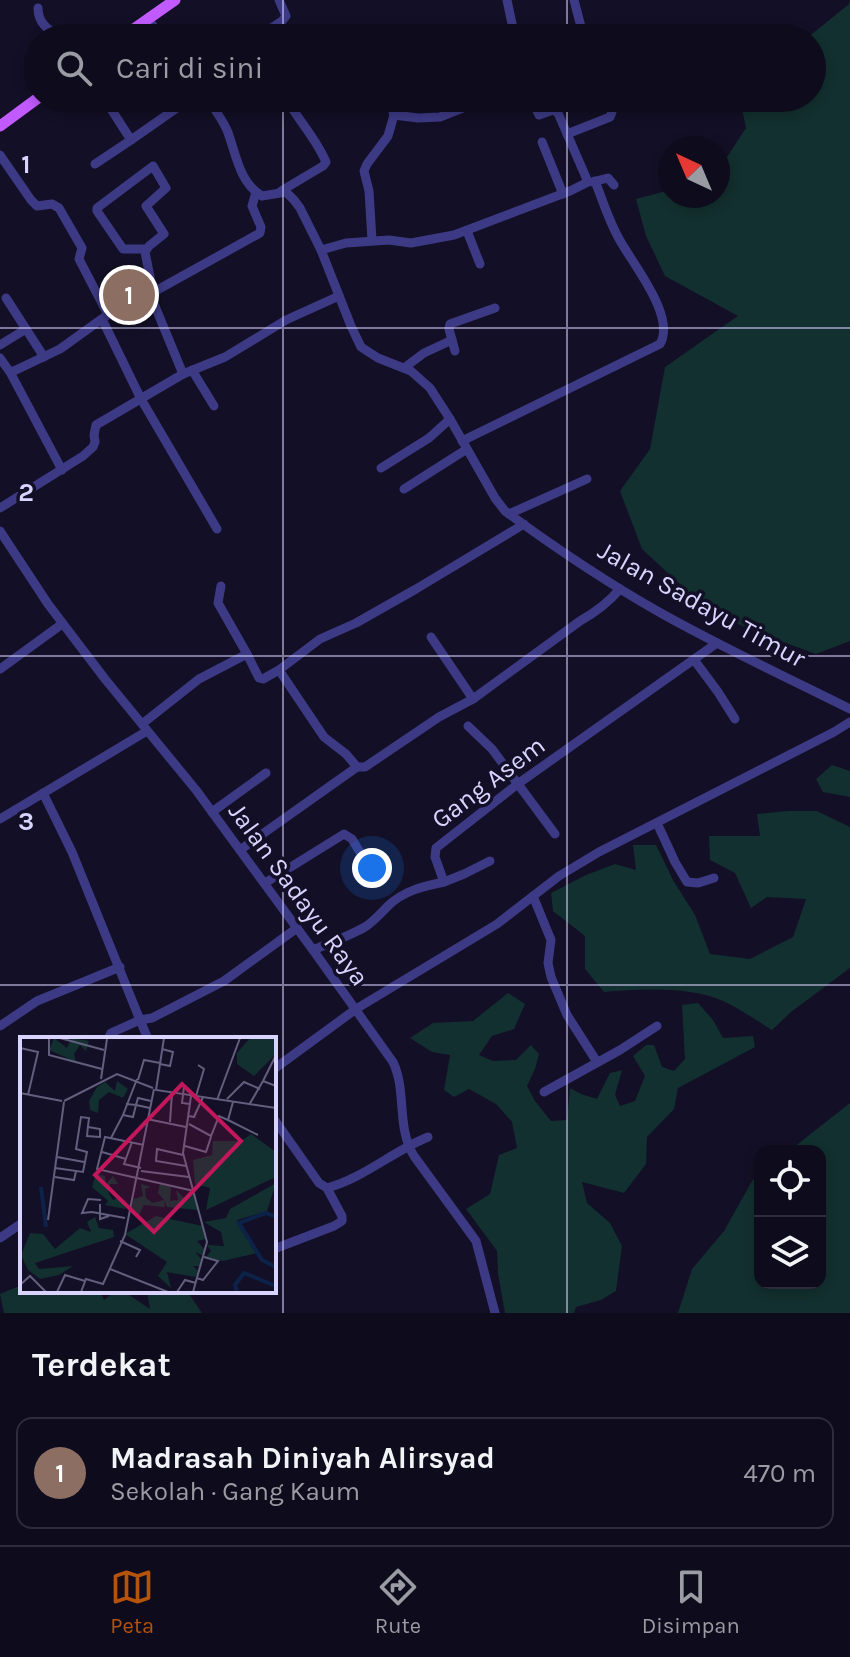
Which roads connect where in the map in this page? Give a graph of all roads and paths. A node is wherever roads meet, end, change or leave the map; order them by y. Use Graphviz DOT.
graph roads {
  1 [pos="175,0"];
  2 [pos="279,0"];
  3 [pos="507,0"];
  4 [pos="574,0"];
  5 [pos="38,8"];
  6 [pos="148,19"];
  7 [pos="44,24"];
  8 [pos="141,24"];
  9 [pos="152,24"];
  10 [pos="278,24"];
  11 [pos="512,24"];
  12 [pos="580,24"];
  13 [pos="24,108"];
  14 [pos="113,112"];
  15 [pos="171,112"];
  16 [pos="216,112"];
  17 [pos="294,112"];
  18 [pos="393,112"];
  19 [pos="453,112"];
  20 [pos="556,112"];
  21 [pos="612,112"];
  22 [pos="394,115"];
  23 [pos="0,126"];
  24 [pos="567,134"];
  25 [pos="131,140"];
  26 [pos="542,142"];
  27 [pos="0,155"];
  28 [pos="95,164"];
  29 [pos="592,182"];
  30 [pos="614,185"];
  31 [pos="281,191"];
  32 [pos="256,192"];
  33 [pos="563,194"];
  34 [pos="467,231"];
  35 [pos="372,240"];
  36 [pos="147,249"];
  37 [pos="321,250"];
  38 [pos="480,264"];
  39 [pos="150,294"];
  40 [pos="339,296"];
  41 [pos="6,298"];
  42 [pos="495,308"];
  43 [pos="105,317"];
  44 [pos="26,329"];
  45 [pos="452,340"];
  46 [pos="0,345"];
  47 [pos="455,351"];
  48 [pos="44,357"];
  49 [pos="0,358"];
  50 [pos="404,368"];
  51 [pos="10,372"];
  52 [pos="187,372"];
  53 [pos="141,399"];
  54 [pos="214,406"];
  55 [pos="450,419"];
  56 [pos="465,445"];
  57 [pos="381,468"];
  58 [pos="62,470"];
  59 [pos="587,479"];
  60 [pos="404,489"];
  61 [pos="0,508"];
  62 [pos="509,514"];
  63 [pos="524,524"];
  64 [pos="217,529"];
  65 [pos="0,531"];
  66 [pos="221,586"];
  67 [pos="620,589"];
  68 [pos="62,624"];
  69 [pos="431,637"];
  70 [pos="717,643"];
  71 [pos="247,654"];
  72 [pos="695,661"];
  73 [pos="0,669"];
  74 [pos="279,670"];
  75 [pos="473,699"];
  76 [pos="850,709"];
  77 [pos="735,719"];
  78 [pos="850,722"];
  79 [pos="468,726"];
  80 [pos="144,727"];
  81 [pos="357,767"];
  82 [pos="266,773"];
  83 [pos="519,783"];
  84 [pos="43,793"];
  85 [pos="212,812"];
  86 [pos="0,819"];
  87 [pos="657,823"];
  88 [pos="555,834"];
  89 [pos="240,850"];
  90 [pos="490,861"];
  91 [pos="374,876"];
  92 [pos="714,878"];
  93 [pos="444,882"];
  94 [pos="265,883"];
  95 [pos="533,896"];
  96 [pos="297,928"];
  97 [pos="313,950"];
  98 [pos="120,967"];
  99 [pos="356,1009"];
  100 [pos="140,1020"];
  101 [pos="0,1026"];
  102 [pos="657,1026"];
  103 [pos="109,1037"];
  104 [pos="147,1037"];
  105 [pos="597,1062"];
  106 [pos="276,1068"];
  107 [pos="544,1092"];
  108 [pos="276,1122"];
  109 [pos="428,1137"];
  110 [pos="407,1145"];
  111 [pos="327,1188"];
  112 [pos="20,1224"];
  113 [pos="0,1238"];
  114 [pos="276,1248"];
  115 [pos="495,1313"];
  1 -- 6 [label="main road"];
  2 -- 10 [label="street"];
  3 -- 11 [label="street"];
  4 -- 12 [label="street"];
  5 -- 7 [label="street"];
  6 -- 8 [label="main road"];
  6 -- 9 [label="street"];
  13 -- 23 [label="main road"];
  14 -- 25 [label="street"];
  15 -- 25 [label="street"];
  16 -- 32 [label="street"];
  17 -- 31 [label="street"];
  18 -- 22 [label="street"];
  19 -- 22 [label="street"];
  20 -- 24 [label="street"];
  21 -- 24 [label="street"];
  22 -- 35 [label="street"];
  24 -- 29 [label="street"];
  25 -- 28 [label="street"];
  26 -- 33 [label="street"];
  27 -- 43 [label="street"];
  29 -- 30 [label="street"];
  29 -- 33 [label="street"];
  29 -- 56 [label="street"];
  31 -- 32 [label="street"];
  31 -- 37 [label="street, Jalan Sadayu Timur"];
  32 -- 39 [label="street"];
  33 -- 34 [label="street"];
  34 -- 35 [label="street"];
  34 -- 38 [label="street"];
  35 -- 37 [label="street"];
  36 -- 36 [label="street"];
  36 -- 39 [label="street"];
  37 -- 40 [label="street, Jalan Sadayu Timur"];
  39 -- 43 [label="street"];
  39 -- 52 [label="street"];
  40 -- 50 [label="street, Jalan Sadayu Timur"];
  40 -- 52 [label="street"];
  41 -- 44 [label="street"];
  42 -- 45 [label="street"];
  43 -- 48 [label="street"];
  43 -- 53 [label="street"];
  44 -- 46 [label="street"];
  44 -- 48 [label="street"];
  45 -- 47 [label="street"];
  45 -- 50 [label="street"];
  48 -- 51 [label="street"];
  49 -- 51 [label="street"];
  50 -- 55 [label="street, Jalan Sadayu Timur"];
  51 -- 58 [label="street"];
  52 -- 53 [label="street"];
  52 -- 54 [label="street"];
  53 -- 58 [label="street"];
  53 -- 64 [label="street"];
  55 -- 56 [label="street, Jalan Sadayu Timur"];
  55 -- 57 [label="street"];
  56 -- 60 [label="street"];
  56 -- 62 [label="street, Jalan Sadayu Timur"];
  58 -- 61 [label="street"];
  59 -- 62 [label="street"];
  62 -- 63 [label="street, Jalan Sadayu Timur"];
  63 -- 67 [label="street, Jalan Sadayu Timur"];
  63 -- 74 [label="street"];
  65 -- 68 [label="street, Jalan Sadayu Raya"];
  66 -- 71 [label="street"];
  67 -- 70 [label="street, Jalan Sadayu Timur"];
  67 -- 75 [label="street"];
  68 -- 73 [label="street"];
  68 -- 80 [label="street, Jalan Sadayu Raya"];
  69 -- 75 [label="street"];
  70 -- 72 [label="street, Gang Asem"];
  70 -- 76 [label="street, Jalan Sadayu Timur"];
  71 -- 74 [label="street"];
  71 -- 80 [label="street"];
  72 -- 77 [label="street"];
  72 -- 83 [label="street, Gang Asem"];
  74 -- 81 [label="street"];
  75 -- 81 [label="street"];
  78 -- 87 [label="street"];
  79 -- 83 [label="street"];
  80 -- 84 [label="street"];
  80 -- 85 [label="street, Jalan Sadayu Raya"];
  81 -- 89 [label="street"];
  82 -- 85 [label="street"];
  83 -- 88 [label="street"];
  83 -- 93 [label="street, Gang Asem"];
  84 -- 86 [label="street"];
  84 -- 98 [label="street"];
  85 -- 89 [label="street, Jalan Sadayu Raya"];
  87 -- 92 [label="street"];
  87 -- 95 [label="street"];
  89 -- 94 [label="street, Jalan Sadayu Raya"];
  90 -- 93 [label="street"];
  91 -- 94 [label="street"];
  93 -- 97 [label="street"];
  94 -- 96 [label="street, Jalan Sadayu Raya"];
  95 -- 99 [label="street"];
  95 -- 105 [label="street"];
  96 -- 97 [label="street, Jalan Sadayu Raya"];
  96 -- 100 [label="street"];
  97 -- 99 [label="street, Jalan Sadayu Raya"];
  98 -- 100 [label="street"];
  98 -- 101 [label="street"];
  99 -- 106 [label="street"];
  99 -- 110 [label="street, Jalan Sadayu Raya"];
  100 -- 103 [label="street"];
  100 -- 104 [label="street"];
  102 -- 105 [label="street"];
  105 -- 107 [label="street"];
  108 -- 111 [label="street"];
  109 -- 110 [label="street"];
  110 -- 111 [label="street"];
  110 -- 115 [label="street, Jalan Sadayu Raya"];
  111 -- 114 [label="street"];
  112 -- 113 [label="street"];
}
